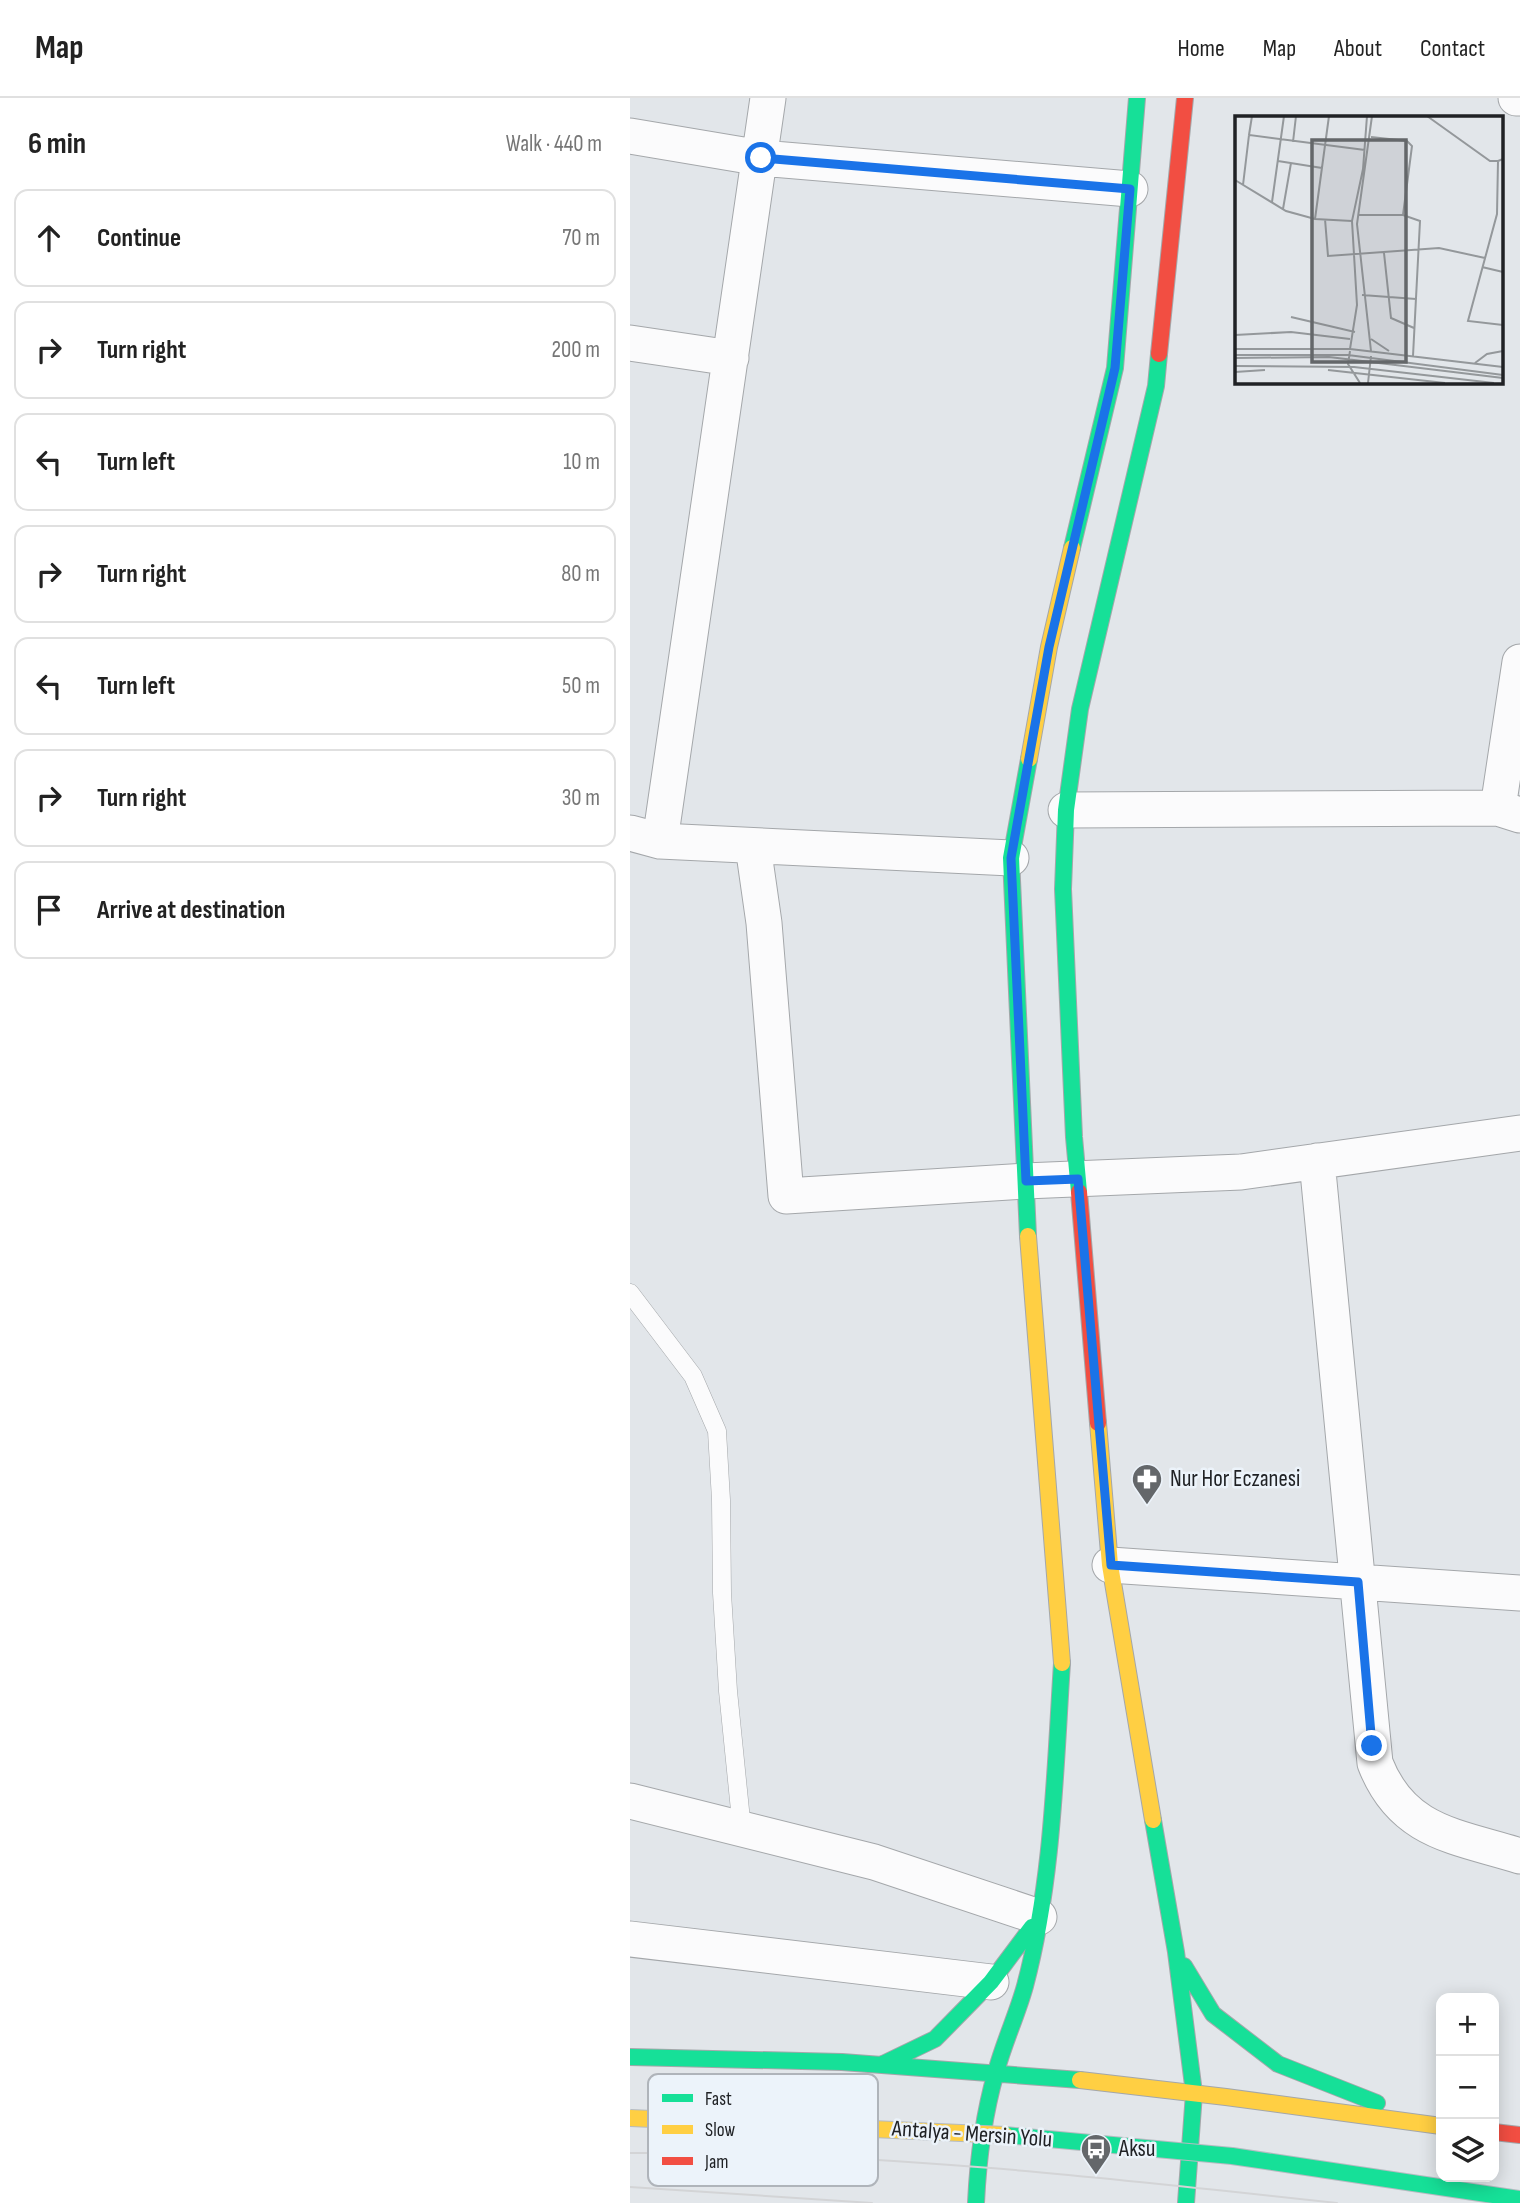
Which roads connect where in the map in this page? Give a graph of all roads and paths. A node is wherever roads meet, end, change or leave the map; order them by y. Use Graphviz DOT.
graph roads {
  1 [pos="768,98"];
  2 [pos="1137,98"];
  3 [pos="1185,98"];
  4 [pos="630,136"];
  5 [pos="761,158"];
  6 [pos="1130,189"];
  7 [pos="630,343"];
  8 [pos="731,358"];
  9 [pos="1520,662"];
  10 [pos="1066,810"];
  11 [pos="1509,811"];
  12 [pos="645,837"];
  13 [pos="752,846"];
  14 [pos="1011,858"];
  15 [pos="1520,1133"];
  16 [pos="1317,1161"];
  17 [pos="1078,1179"];
  18 [pos="1026,1181"];
  19 [pos="630,1293"];
  20 [pos="1111,1565"];
  21 [pos="1358,1582"];
  22 [pos="1520,1593"];
  23 [pos="630,1801"];
  24 [pos="742,1830"];
  25 [pos="1520,1856"];
  26 [pos="1039,1917"];
  27 [pos="630,1939"];
  28 [pos="1176,1952"];
  29 [pos="992,1982"];
  30 [pos="630,2057"];
  31 [pos="879,2066"];
  32 [pos="996,2072"];
  33 [pos="1194,2093"];
  34 [pos="630,2118"];
  35 [pos="648,2119"];
  36 [pos="1436,2124"];
  37 [pos="1436,2125"];
  38 [pos="878,2129"];
  39 [pos="1499,2133"];
  40 [pos="1520,2135"];
  41 [pos="1520,2199"];
  42 [pos="976,2203"];
  43 [pos="1186,2203"];
  1 -- 5 [label="street"];
  2 -- 6 [label="main road"];
  3 -- 10 [label="main road"];
  4 -- 5 [label="street"];
  5 -- 6 [label="street"];
  5 -- 8 [label="street"];
  6 -- 14 [label="main road"];
  7 -- 8 [label="street"];
  8 -- 12 [label="street"];
  9 -- 11 [label="street"];
  10 -- 11 [label="street"];
  10 -- 17 [label="main road"];
  12 -- 13 [label="street"];
  13 -- 14 [label="street"];
  13 -- 18 [label="street"];
  14 -- 18 [label="main road"];
  15 -- 16 [label="street"];
  16 -- 17 [label="street"];
  16 -- 21 [label="street"];
  17 -- 18 [label="street"];
  17 -- 20 [label="main road"];
  18 -- 26 [label="main road"];
  19 -- 24 [label="lane"];
  20 -- 21 [label="street"];
  20 -- 28 [label="main road"];
  21 -- 22 [label="street"];
  21 -- 25 [label="street"];
  23 -- 24 [label="street"];
  24 -- 26 [label="street"];
  26 -- 29 [label="main road"];
  26 -- 32 [label="main road"];
  27 -- 29 [label="street"];
  28 -- 33 [label="main road"];
  28 -- 36 [label="main road"];
  29 -- 31 [label="main road"];
  30 -- 31 [label="main road"];
  31 -- 32 [label="main road"];
  32 -- 33 [label="main road"];
  32 -- 42 [label="main road"];
  33 -- 37 [label="main road"];
  33 -- 43 [label="main road"];
  34 -- 35 [label="main road, Antalya - Mersin Yolu, bridge"];
  38 -- 41 [label="main road, Antalya - Mersin Yolu, bridge"];
  39 -- 40 [label="main road"];
}
